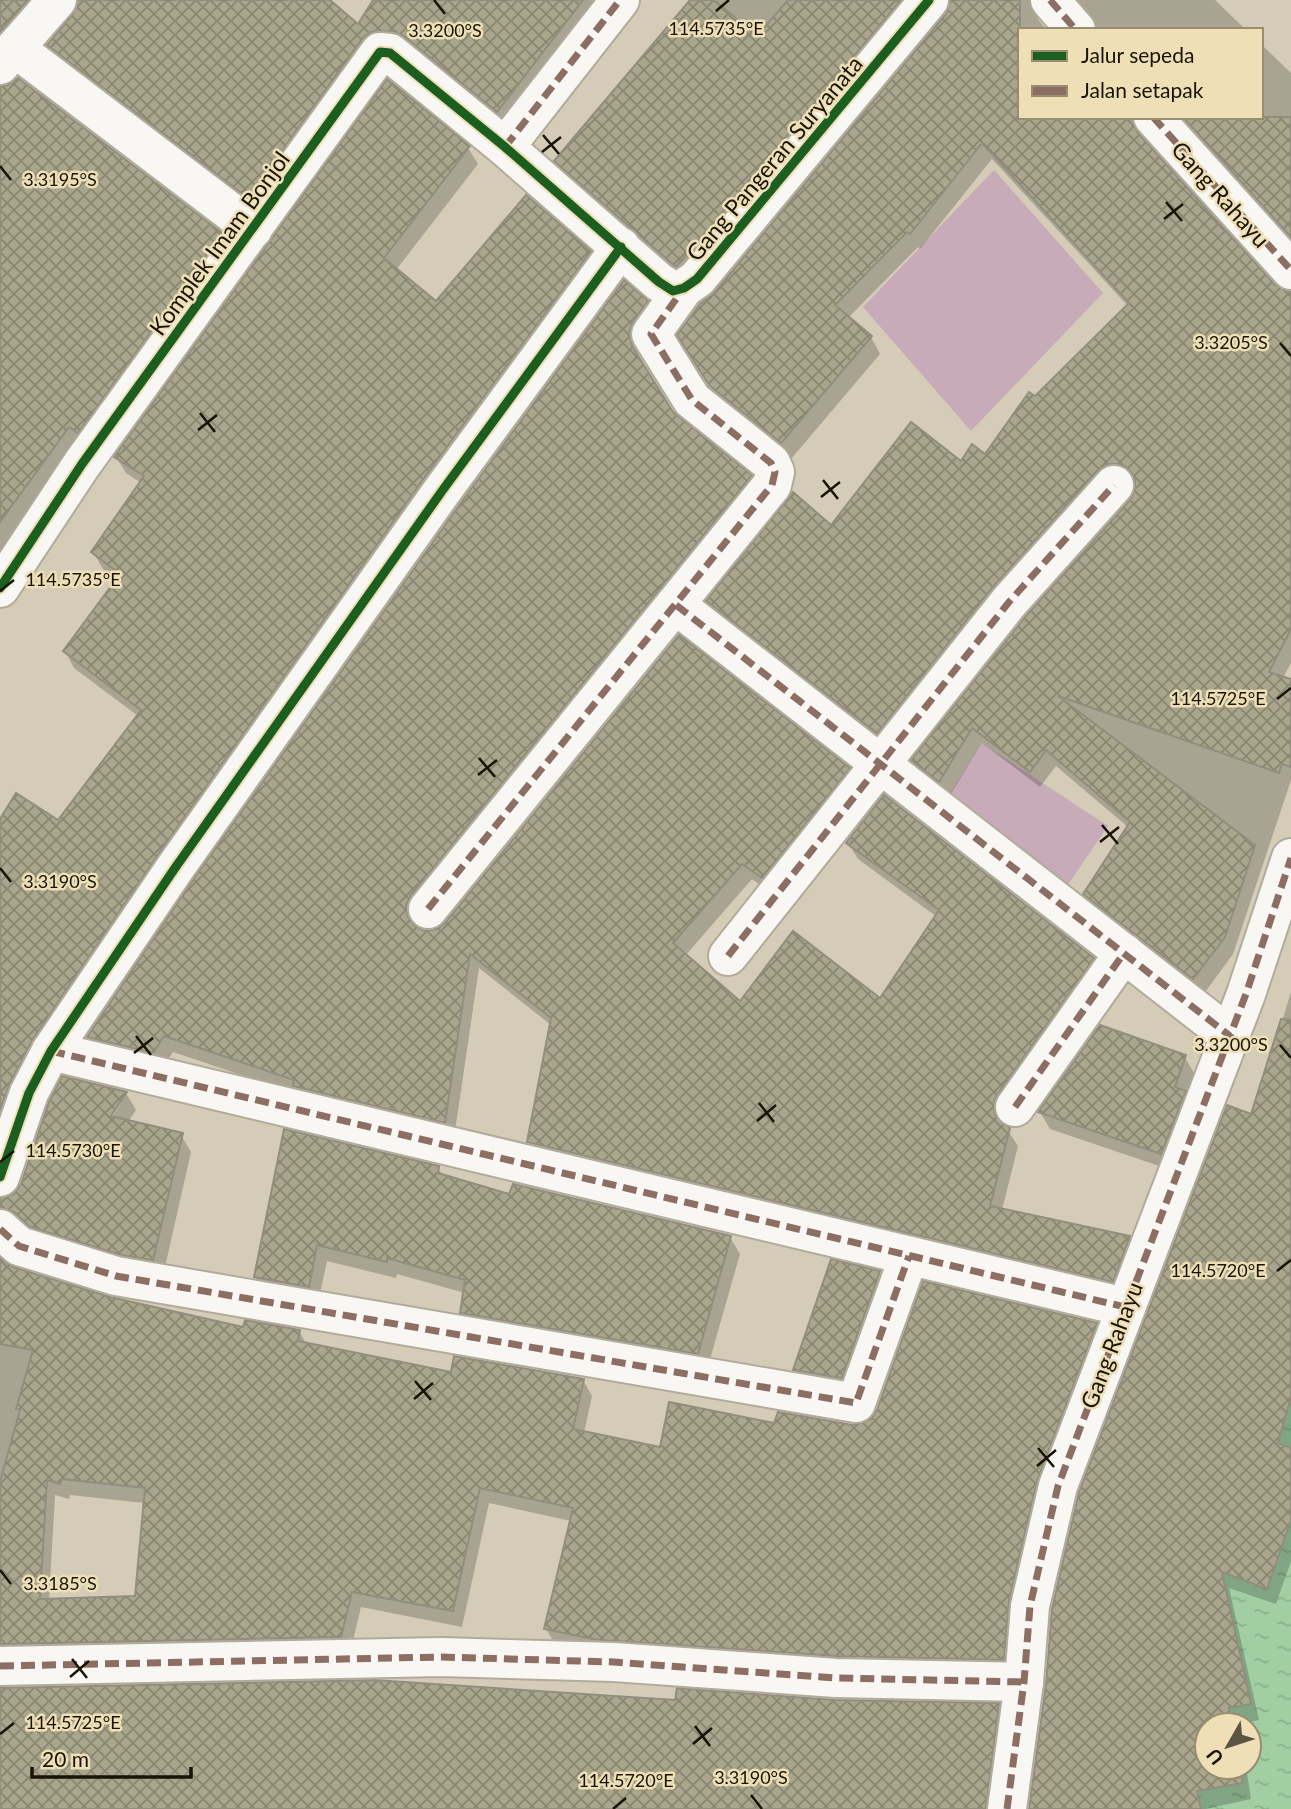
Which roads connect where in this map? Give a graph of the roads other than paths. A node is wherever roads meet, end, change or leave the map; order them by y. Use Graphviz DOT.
graph roads {
  1 [pos="57,0"];
  2 [pos="620,0"];
  3 [pos="929,0"];
  4 [pos="1050,0"];
  5 [pos="1074,28"];
  6 [pos="7,57"];
  7 [pos="1155,119"];
  8 [pos="505,147"];
  9 [pos="253,229"];
  10 [pos="621,247"];
  11 [pos="1291,270"];
  12 [pos="684,288"];
  13 [pos="1114,485"];
  14 [pos="0,588"];
  15 [pos="676,605"];
  16 [pos="878,765"];
  17 [pos="1291,858"];
  18 [pos="428,909"];
  19 [pos="1124,953"];
  20 [pos="728,956"];
  21 [pos="1230,1036"];
  22 [pos="51,1051"];
  23 [pos="1015,1107"];
  24 [pos="0,1177"];
  25 [pos="0,1229"];
  26 [pos="909,1256"];
  27 [pos="1125,1307"];
  28 [pos="0,1666"];
  29 [pos="1024,1682"];
  30 [pos="1007,1809"];
  1 -- 6 [label="street"];
  2 -- 8 [label="street"];
  3 -- 12 [label="street, Gang Pangeran Suryanata"];
  4 -- 5 [label="street"];
  6 -- 9 [label="street"];
  7 -- 11 [label="street, Gang Rahayu"];
  8 -- 9 [label="street, Komplek Imam Bonjol"];
  8 -- 10 [label="street, Gang Pangeran Suryanata"];
  9 -- 14 [label="street, Komplek Imam Bonjol"];
  10 -- 12 [label="street, Gang Pangeran Suryanata"];
  10 -- 22 [label="street"];
  12 -- 15 [label="street"];
  13 -- 16 [label="street"];
  15 -- 16 [label="street"];
  15 -- 18 [label="street"];
  16 -- 19 [label="street"];
  16 -- 20 [label="street"];
  17 -- 21 [label="street, Gang Rahayu"];
  19 -- 21 [label="street"];
  19 -- 23 [label="street"];
  21 -- 27 [label="street, Gang Rahayu"];
  22 -- 24 [label="street"];
  22 -- 26 [label="street"];
  25 -- 26 [label="street"];
  26 -- 27 [label="street"];
  27 -- 29 [label="street, Gang Rahayu"];
  28 -- 29 [label="street"];
  29 -- 30 [label="street, Gang Rahayu"];
}
